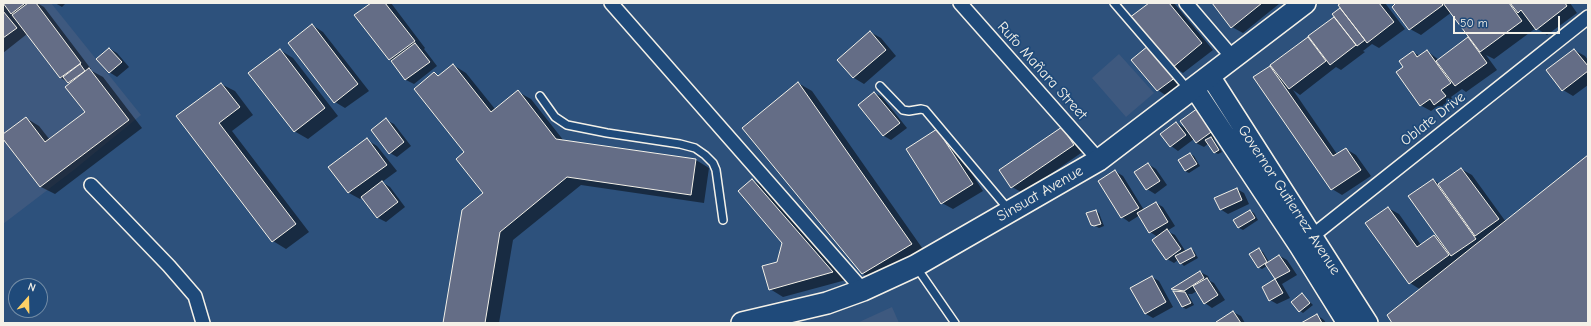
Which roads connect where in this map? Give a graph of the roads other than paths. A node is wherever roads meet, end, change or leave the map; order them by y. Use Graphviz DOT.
graph roads {
  1 [pos="611,3"];
  2 [pos="960,3"];
  3 [pos="1114,3"];
  4 [pos="1186,3"];
  5 [pos="1305,3"];
  6 [pos="1588,17"];
  7 [pos="1233,58"];
  8 [pos="1198,85"];
  9 [pos="880,86"];
  10 [pos="540,96"];
  11 [pos="1099,160"];
  12 [pos="91,185"];
  13 [pos="1010,211"];
  14 [pos="723,220"];
  15 [pos="1305,241"];
  16 [pos="915,266"];
  17 [pos="863,290"];
  18 [pos="203,323"];
  19 [pos="742,323"];
  20 [pos="955,323"];
  21 [pos="1347,323"];
  22 [pos="1368,323"];
  1 -- 17 [label="street"];
  2 -- 11 [label="street, Rufo Mañara Street"];
  3 -- 8 [label="lane"];
  4 -- 7 [label="street"];
  5 -- 7 [label="main road, Sinsuat Avenue"];
  6 -- 15 [label="street, Oblate Drive"];
  7 -- 8 [label="main road, Sinsuat Avenue"];
  8 -- 11 [label="main road, Sinsuat Avenue"];
  8 -- 15 [label="street, Governor Gutierrez Avenue"];
  9 -- 13 [label="lane"];
  10 -- 14 [label="lane"];
  11 -- 13 [label="main road, Sinsuat Avenue"];
  12 -- 18 [label="street"];
  13 -- 16 [label="main road, Sinsuat Avenue"];
  15 -- 21 [label="street, Governor Gutierrez Avenue"];
  15 -- 22 [label="street, Governor Gutierrez Avenue"];
  16 -- 17 [label="main road, Sinsuat Avenue"];
  16 -- 20 [label="lane"];
  17 -- 19 [label="main road, Sinsuat Avenue"];
}
